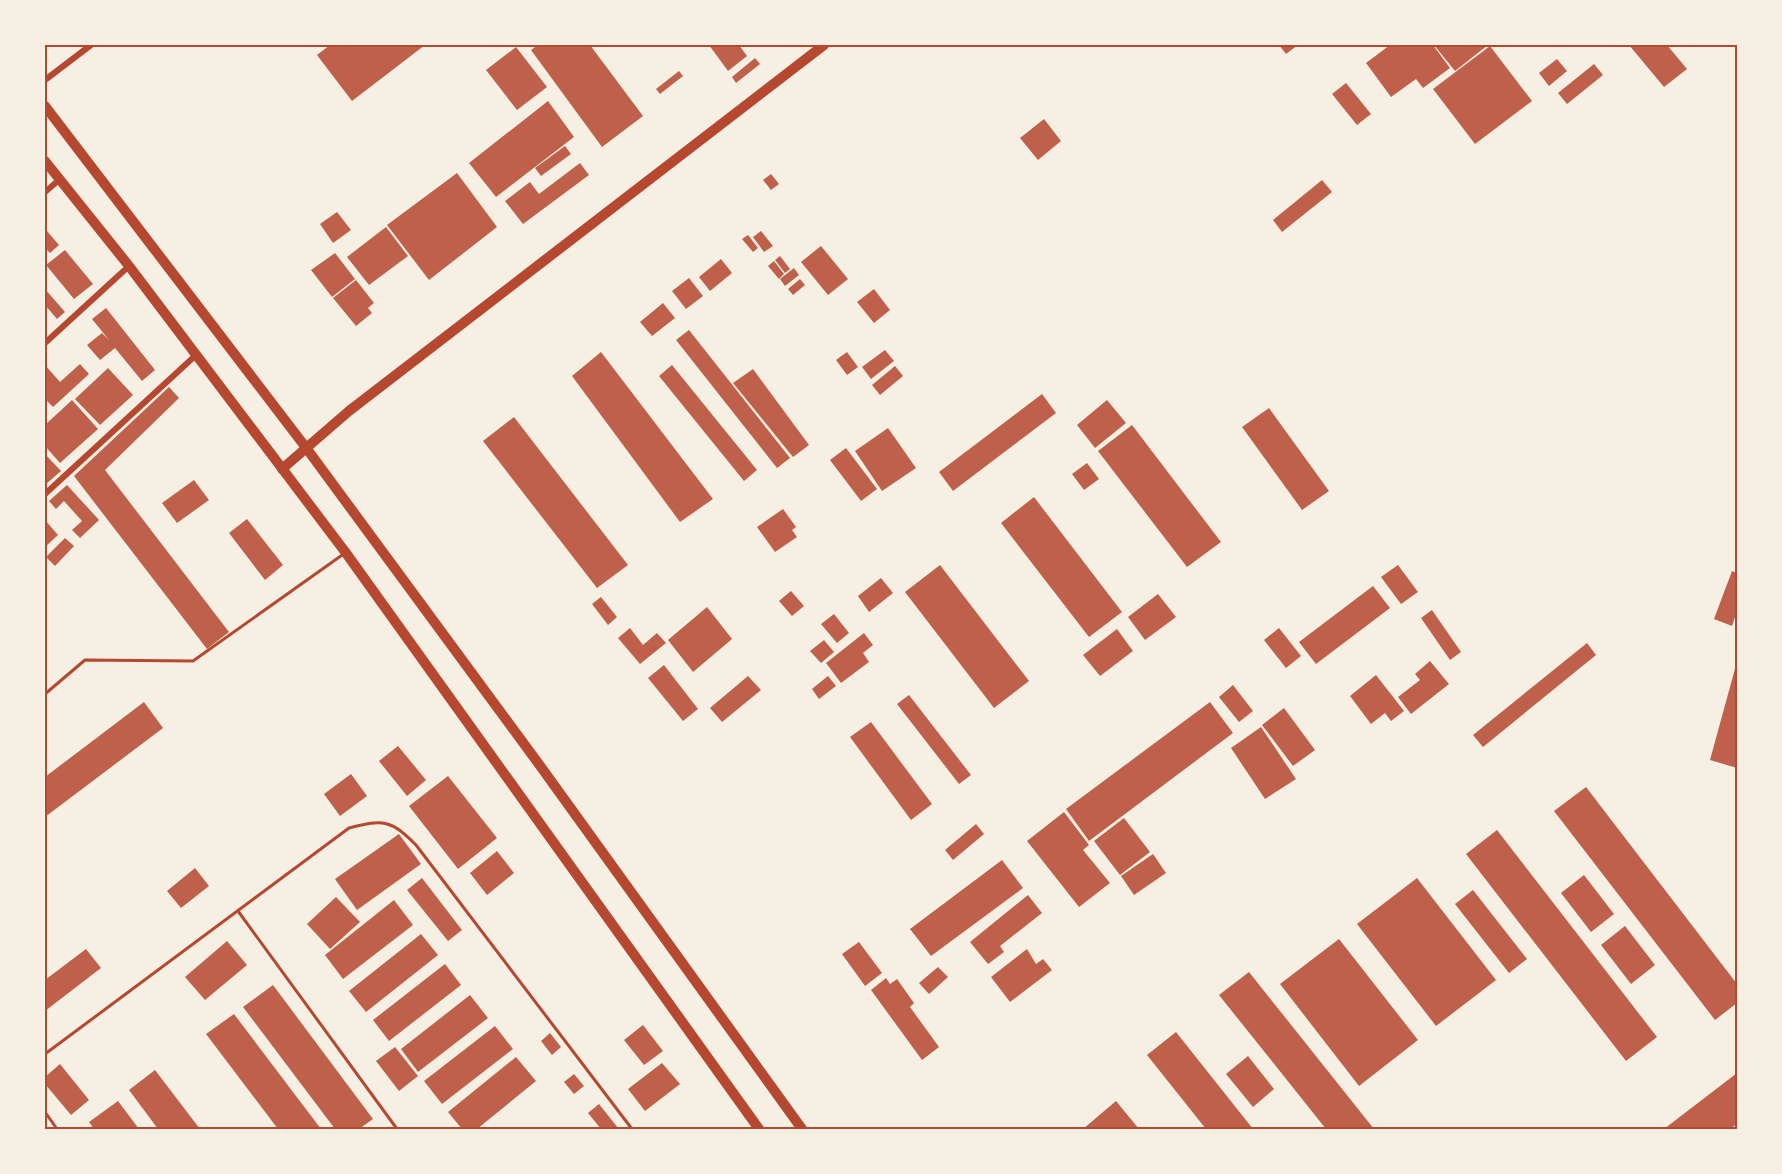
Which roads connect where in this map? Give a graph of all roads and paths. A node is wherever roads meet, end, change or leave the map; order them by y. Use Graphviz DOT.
graph roads {
  1 [pos="91,45"];
  2 [pos="824,45"];
  3 [pos="45,80"];
  4 [pos="45,105"];
  5 [pos="45,161"];
  6 [pos="59,180"];
  7 [pos="45,192"];
  8 [pos="129,266"];
  9 [pos="45,343"];
  10 [pos="196,355"];
  11 [pos="306,449"];
  12 [pos="282,469"];
  13 [pos="45,494"];
  14 [pos="346,553"];
  15 [pos="45,694"];
  16 [pos="238,910"];
  17 [pos="45,1054"];
  18 [pos="45,1112"];
  19 [pos="57,1129"];
  20 [pos="397,1129"];
  21 [pos="632,1129"];
  22 [pos="759,1129"];
  23 [pos="802,1129"];
  1 -- 3 [label="street"];
  2 -- 11 [label="highway"];
  4 -- 11 [label="highway"];
  5 -- 6 [label="highway"];
  6 -- 7 [label="street"];
  6 -- 8 [label="highway"];
  8 -- 9 [label="street"];
  8 -- 10 [label="highway"];
  10 -- 12 [label="highway"];
  10 -- 13 [label="street"];
  11 -- 12 [label="highway"];
  11 -- 23 [label="highway"];
  12 -- 14 [label="highway"];
  14 -- 15 [label="lane"];
  14 -- 22 [label="highway"];
  16 -- 17 [label="lane"];
  16 -- 20 [label="lane"];
  16 -- 21 [label="lane"];
  18 -- 19 [label="lane"];
}
